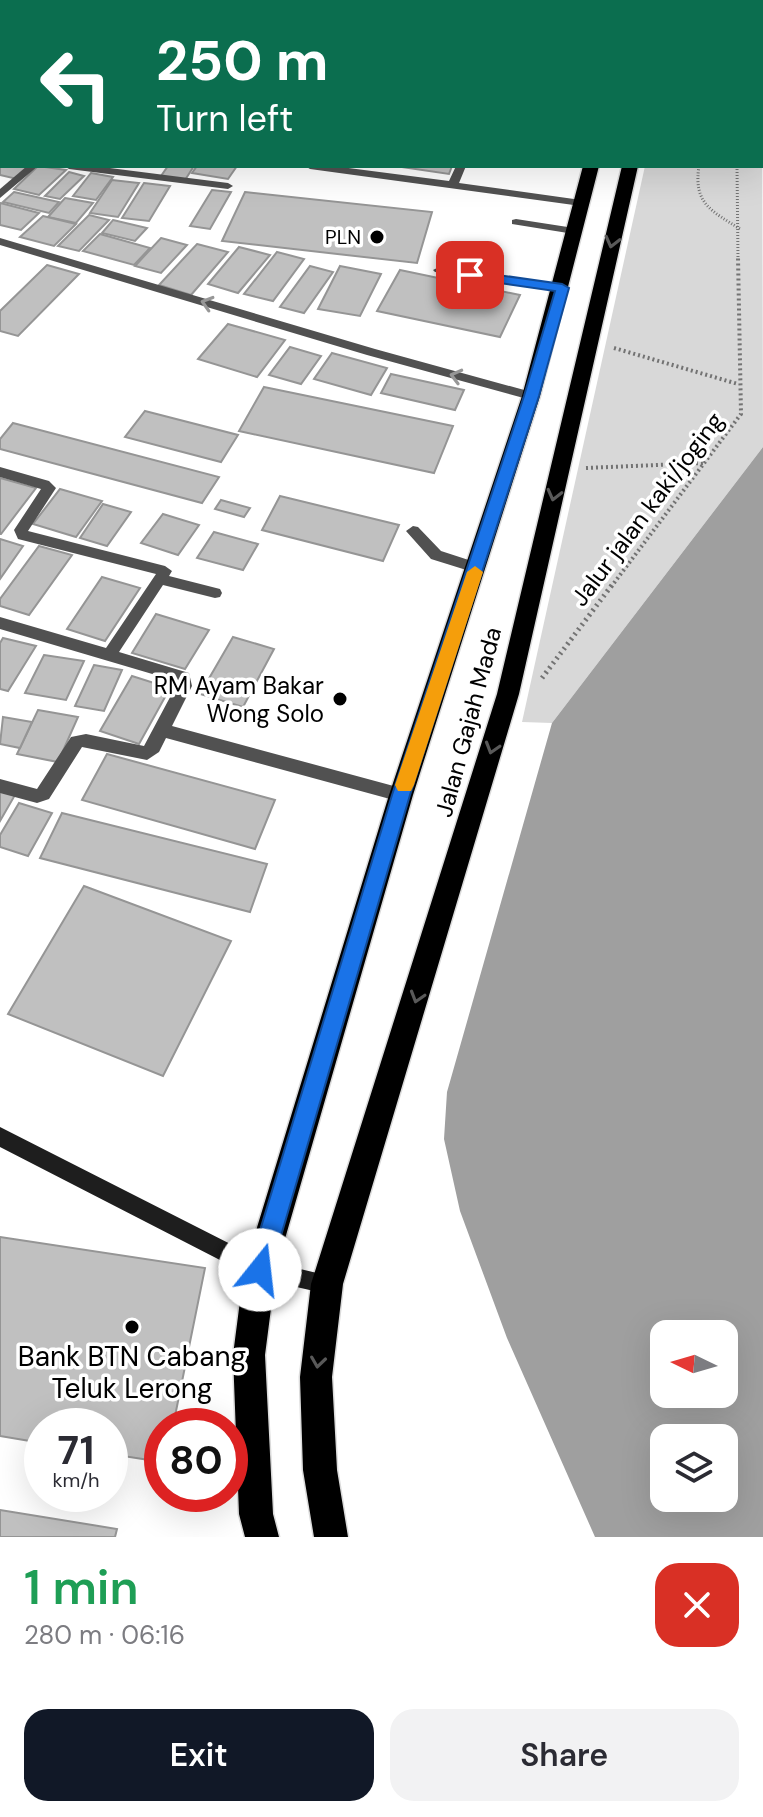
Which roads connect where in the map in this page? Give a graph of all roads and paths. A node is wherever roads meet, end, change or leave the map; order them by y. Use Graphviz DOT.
graph roads {
  1 [pos="31,168"];
  2 [pos="85,168"];
  3 [pos="325,168"];
  4 [pos="460,168"];
  5 [pos="590,168"];
  6 [pos="630,168"];
  7 [pos="699,168"];
  8 [pos="737,168"];
  9 [pos="453,185"];
  10 [pos="228,186"];
  11 [pos="0,195"];
  12 [pos="581,203"];
  13 [pos="516,222"];
  14 [pos="740,229"];
  15 [pos="574,231"];
  16 [pos="0,241"];
  17 [pos="439,270"];
  18 [pos="562,288"];
  19 [pos="589,342"];
  20 [pos="738,384"];
  21 [pos="531,396"];
  22 [pos="705,463"];
  23 [pos="561,469"];
  24 [pos="0,472"];
  25 [pos="413,531"];
  26 [pos="476,568"];
  27 [pos="161,579"];
  28 [pos="215,593"];
  29 [pos="0,623"];
  30 [pos="110,654"];
  31 [pos="508,694"];
  32 [pos="162,730"];
  33 [pos="0,786"];
  34 [pos="401,795"];
  35 [pos="0,1137"];
  36 [pos="260,1270"];
  37 [pos="327,1284"];
  38 [pos="262,1537"];
  39 [pos="331,1537"];
  1 -- 11 [label="street"];
  2 -- 10 [label="street"];
  3 -- 9 [label="street"];
  4 -- 9 [label="street"];
  5 -- 12 [label="highway, Jalan Gajah Mada"];
  6 -- 19 [label="highway, Jalan Gajah Mada, one-way"];
  7 -- 14 [label="path"];
  8 -- 14 [label="path, Jalur jalan kaki/joging"];
  9 -- 12 [label="street"];
  12 -- 15 [label="highway, Jalan Gajah Mada"];
  13 -- 15 [label="street"];
  14 -- 20 [label="path, Jalur jalan kaki/joging"];
  15 -- 18 [label="highway, Jalan Gajah Mada"];
  21 -- 16 [label="street, one-way"];
  17 -- 18 [label="street"];
  18 -- 21 [label="highway, Jalan Gajah Mada"];
  19 -- 20 [label="path"];
  19 -- 23 [label="highway, Jalan Gajah Mada"];
  20 -- 22 [label="path, Jalur jalan kaki/joging"];
  21 -- 26 [label="highway, Jalan Gajah Mada"];
  22 -- 23 [label="path"];
  22 -- 31 [label="path, Jalur jalan kaki/joging"];
  23 -- 31 [label="highway, Jalan Gajah Mada, one-way"];
  24 -- 27 [label="street"];
  25 -- 26 [label="street"];
  26 -- 34 [label="highway, Jalan Gajah Mada"];
  27 -- 28 [label="street"];
  27 -- 30 [label="street"];
  29 -- 30 [label="street"];
  30 -- 32 [label="street"];
  31 -- 37 [label="highway, Jalan Gajah Mada, one-way"];
  32 -- 33 [label="street"];
  32 -- 34 [label="street"];
  34 -- 36 [label="highway, Jalan Gajah Mada"];
  35 -- 36 [label="street"];
  36 -- 37 [label="street"];
  36 -- 38 [label="highway, Jalan Gajah Mada"];
  37 -- 39 [label="highway, Jalan Gajah Mada, one-way"];
}
